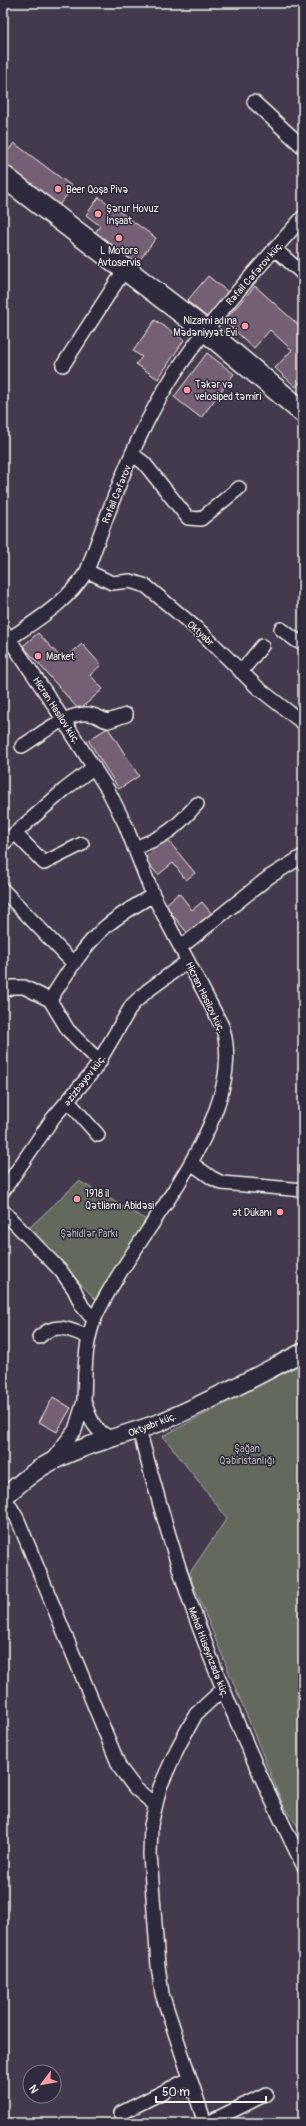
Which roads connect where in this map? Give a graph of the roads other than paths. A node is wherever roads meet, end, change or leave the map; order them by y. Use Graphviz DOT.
graph roads {
  1 [pos="254,102"];
  2 [pos="303,147"];
  3 [pos="3,176"];
  4 [pos="303,217"];
  5 [pos="275,249"];
  6 [pos="125,269"];
  7 [pos="303,274"];
  8 [pos="206,331"];
  9 [pos="63,365"];
  10 [pos="303,412"];
  11 [pos="132,454"];
  12 [pos="239,488"];
  13 [pos="87,571"];
  14 [pos="281,629"];
  15 [pos="6,635"];
  16 [pos="303,640"];
  17 [pos="262,646"];
  18 [pos="241,672"];
  19 [pos="126,715"];
  20 [pos="64,720"];
  21 [pos="303,723"];
  22 [pos="22,746"];
  23 [pos="94,767"];
  24 [pos="197,804"];
  25 [pos="15,833"];
  26 [pos="3,844"];
  27 [pos="82,844"];
  28 [pos="134,848"];
  29 [pos="303,856"];
  30 [pos="3,890"];
  31 [pos="153,895"];
  32 [pos="181,947"];
  33 [pos="188,961"];
  34 [pos="74,964"];
  35 [pos="3,991"];
  36 [pos="50,1000"];
  37 [pos="100,1062"];
  38 [pos="68,1101"];
  39 [pos="98,1135"];
  40 [pos="191,1163"];
  41 [pos="303,1190"];
  42 [pos="3,1191"];
  43 [pos="3,1211"];
  44 [pos="94,1320"];
  45 [pos="39,1337"];
  46 [pos="89,1337"];
  47 [pos="303,1352"];
  48 [pos="84,1401"];
  49 [pos="74,1430"];
  50 [pos="139,1430"];
  51 [pos="112,1438"];
  52 [pos="90,1446"];
  53 [pos="51,1462"];
  54 [pos="4,1497"];
  55 [pos="223,1689"];
  56 [pos="154,1804"];
  57 [pos="303,1865"];
  58 [pos="189,2079"];
  59 [pos="266,2094"];
  60 [pos="121,2113"];
  61 [pos="206,2123"];
  1 -- 2 [label="street"];
  3 -- 6 [label="main road"];
  4 -- 5 [label="street, Rəfail Cəfərov küç."];
  5 -- 7 [label="street"];
  5 -- 8 [label="street, Rəfail Cəfərov küç."];
  6 -- 8 [label="main road"];
  6 -- 9 [label="street"];
  8 -- 10 [label="main road"];
  8 -- 11 [label="street, Rəfail Cəfərov"];
  11 -- 12 [label="street"];
  11 -- 13 [label="street, Rəfail Cəfərov"];
  13 -- 15 [label="street, Rəfail Cəfərov"];
  13 -- 18 [label="street, Oktyabr"];
  14 -- 16 [label="street"];
  15 -- 20 [label="street, Hicran Hasilov küç."];
  17 -- 18 [label="street"];
  18 -- 21 [label="street, Oktyabr"];
  19 -- 20 [label="street"];
  20 -- 22 [label="street"];
  20 -- 23 [label="street, Hicran Hasilov küç."];
  23 -- 25 [label="street"];
  23 -- 28 [label="street, Hicran Hasilov küç."];
  24 -- 28 [label="street"];
  25 -- 26 [label="street"];
  25 -- 27 [label="street"];
  28 -- 31 [label="street, Hicran Hasilov küç."];
  29 -- 32 [label="street"];
  30 -- 34 [label="street"];
  31 -- 32 [label="street, Hicran Hasilov küç."];
  31 -- 34 [label="street"];
  32 -- 33 [label="street, Hicran Hasilov küç."];
  33 -- 37 [label="street, Əzizbəyov küç."];
  33 -- 40 [label="street, Hicran Hasilov küç."];
  34 -- 36 [label="street"];
  35 -- 36 [label="street"];
  36 -- 37 [label="street"];
  37 -- 38 [label="street, Əzizbəyov küç."];
  38 -- 39 [label="street"];
  38 -- 42 [label="street, Əzizbəyov küç."];
  40 -- 41 [label="street"];
  40 -- 44 [label="street, Hicran Hasilov küç."];
  43 -- 44 [label="street"];
  44 -- 46 [label="street, Hicran Hasilov küç."];
  45 -- 46 [label="street"];
  46 -- 48 [label="street, Hicran Hasilov küç."];
  47 -- 50 [label="street, Oktyabr küç."];
  48 -- 49 [label="street"];
  48 -- 51 [label="street"];
  49 -- 52 [label="street"];
  49 -- 53 [label="street"];
  50 -- 51 [label="street, Oktyabr küç."];
  50 -- 55 [label="street, Mehdi Hüseynzadə küç."];
  51 -- 52 [label="street, Oktyabr küç."];
  52 -- 53 [label="street, Oktyabr küç."];
  53 -- 54 [label="street, Oktyabr küç."];
  54 -- 56 [label="street"];
  55 -- 56 [label="street"];
  55 -- 57 [label="street, Mehdi Hüseynzadə küç."];
  56 -- 58 [label="street"];
  58 -- 60 [label="street"];
  58 -- 61 [label="street"];
  59 -- 61 [label="street"];
}
